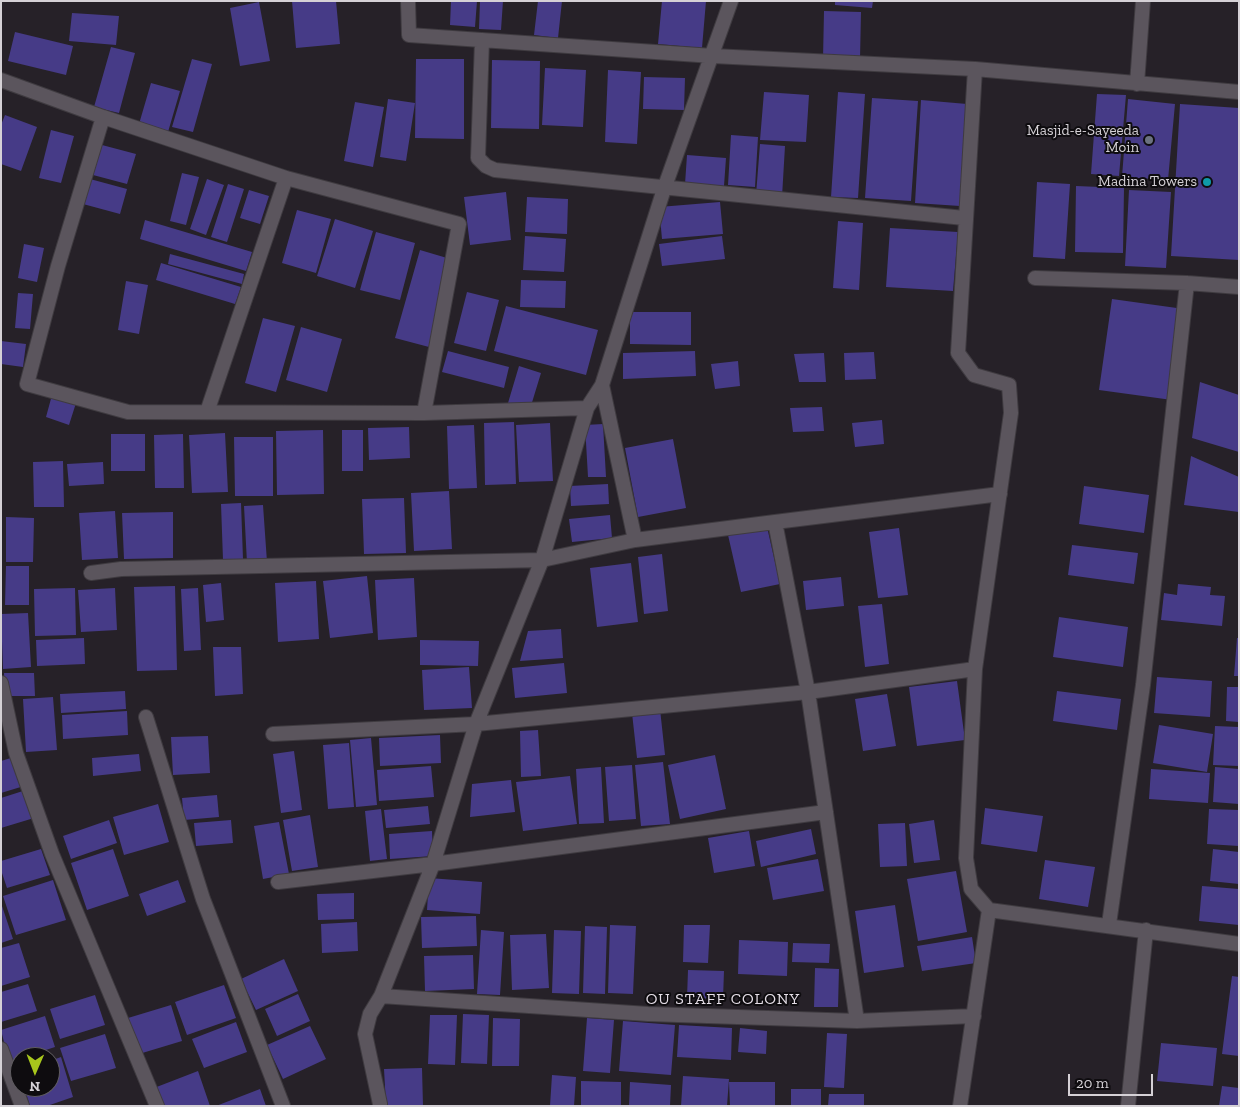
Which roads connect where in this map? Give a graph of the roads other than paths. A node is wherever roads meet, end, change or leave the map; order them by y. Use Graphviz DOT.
graph roads {
  1 [pos="408,1"];
  2 [pos="730,1"];
  3 [pos="1143,1"];
  4 [pos="482,40"];
  5 [pos="712,56"];
  6 [pos="975,69"];
  7 [pos="1,80"];
  8 [pos="1137,84"];
  9 [pos="1239,92"];
  10 [pos="103,118"];
  11 [pos="286,178"];
  12 [pos="664,189"];
  13 [pos="964,218"];
  14 [pos="1035,278"];
  15 [pos="1187,283"];
  16 [pos="1239,287"];
  17 [pos="602,385"];
  18 [pos="587,408"];
  19 [pos="207,412"];
  20 [pos="424,413"];
  21 [pos="1000,494"];
  22 [pos="775,522"];
  23 [pos="635,540"];
  24 [pos="542,560"];
  25 [pos="91,573"];
  26 [pos="975,669"];
  27 [pos="1,683"];
  28 [pos="808,692"];
  29 [pos="146,717"];
  30 [pos="476,724"];
  31 [pos="273,734"];
  32 [pos="826,812"];
  33 [pos="433,864"];
  34 [pos="278,882"];
  35 [pos="989,910"];
  36 [pos="1109,924"];
  37 [pos="1146,930"];
  38 [pos="1239,944"];
  39 [pos="381,996"];
  40 [pos="974,1016"];
  41 [pos="857,1021"];
  42 [pos="1,1049"];
  43 [pos="380,1104"];
  44 [pos="22,1106"];
  45 [pos="157,1106"];
  46 [pos="283,1106"];
  47 [pos="960,1106"];
  48 [pos="1128,1106"];
  1 -- 4 [label="street"];
  2 -- 5 [label="street"];
  3 -- 8 [label="street"];
  4 -- 5 [label="street"];
  4 -- 12 [label="street"];
  5 -- 6 [label="street"];
  5 -- 12 [label="street"];
  6 -- 8 [label="street"];
  6 -- 13 [label="street"];
  7 -- 10 [label="street"];
  8 -- 9 [label="street"];
  10 -- 11 [label="street"];
  10 -- 19 [label="street"];
  11 -- 19 [label="street"];
  11 -- 20 [label="street"];
  12 -- 13 [label="street"];
  12 -- 17 [label="street"];
  13 -- 21 [label="street"];
  14 -- 15 [label="street"];
  15 -- 16 [label="street"];
  15 -- 36 [label="street"];
  17 -- 18 [label="street"];
  17 -- 23 [label="street"];
  18 -- 20 [label="street"];
  18 -- 24 [label="street"];
  19 -- 20 [label="street"];
  21 -- 22 [label="street"];
  21 -- 26 [label="street"];
  22 -- 23 [label="street"];
  22 -- 28 [label="street"];
  23 -- 24 [label="street"];
  24 -- 25 [label="street"];
  24 -- 30 [label="street"];
  26 -- 28 [label="street"];
  26 -- 35 [label="street"];
  27 -- 45 [label="street"];
  28 -- 30 [label="street"];
  28 -- 32 [label="street"];
  29 -- 46 [label="street"];
  30 -- 31 [label="street"];
  30 -- 33 [label="street"];
  32 -- 33 [label="street"];
  32 -- 41 [label="street"];
  33 -- 34 [label="street"];
  33 -- 39 [label="street"];
  35 -- 36 [label="street"];
  35 -- 40 [label="street"];
  36 -- 37 [label="street"];
  37 -- 38 [label="street"];
  37 -- 48 [label="street"];
  39 -- 41 [label="street"];
  39 -- 43 [label="street"];
  40 -- 41 [label="street"];
  40 -- 47 [label="street"];
  42 -- 44 [label="street"];
}
